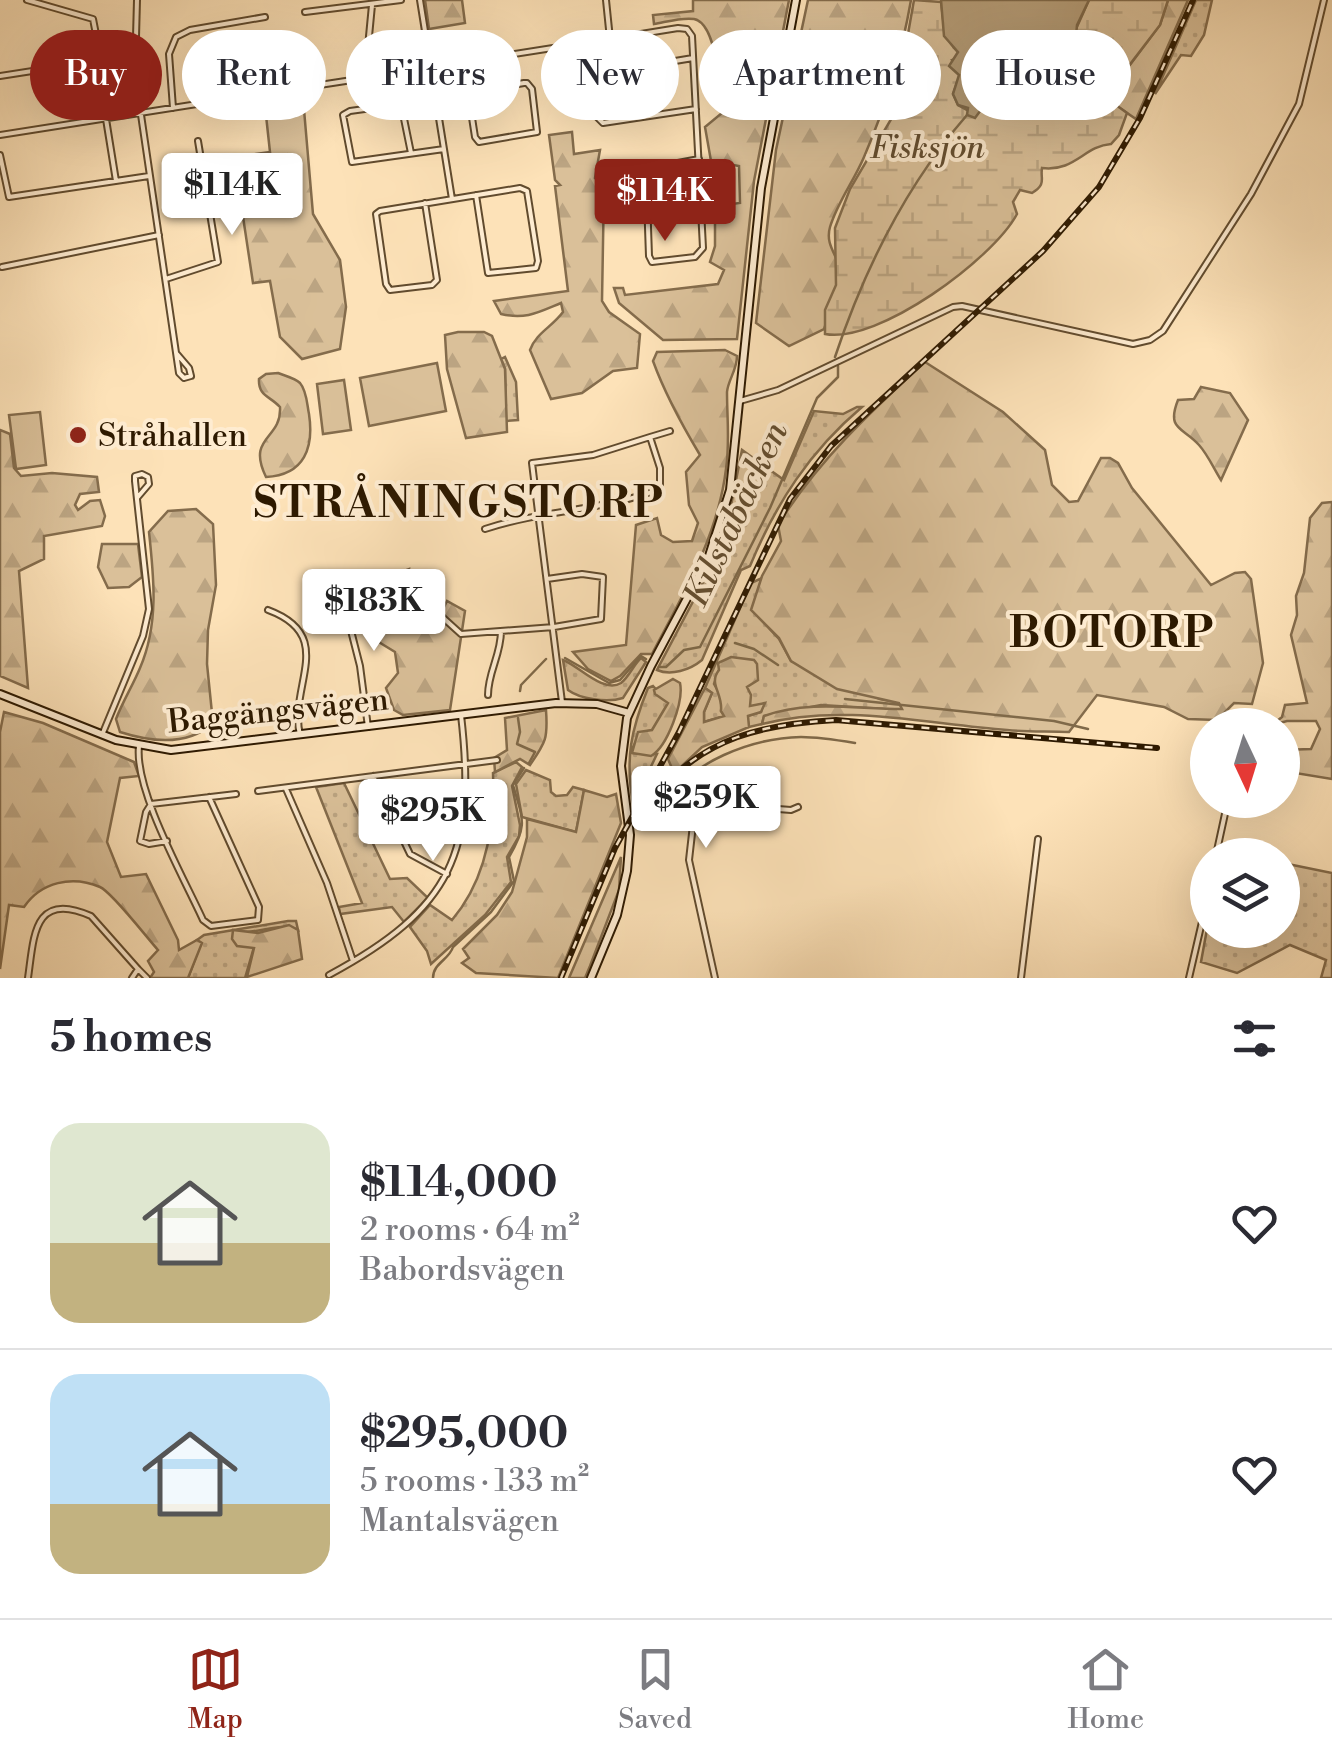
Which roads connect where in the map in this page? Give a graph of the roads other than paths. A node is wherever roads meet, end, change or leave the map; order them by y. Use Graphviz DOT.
graph roads {
  1 [pos="27,0"];
  2 [pos="138,0"];
  3 [pos="401,0"];
  4 [pos="420,0"];
  5 [pos="606,0"];
  6 [pos="796,0"];
  7 [pos="1324,0"];
  8 [pos="372,4"];
  9 [pos="305,12"];
  10 [pos="265,17"];
  11 [pos="95,30"];
  12 [pos="136,30"];
  13 [pos="370,30"];
  14 [pos="424,30"];
  15 [pos="609,30"];
  16 [pos="668,30"];
  17 [pos="693,58"];
  18 [pos="30,71"];
  19 [pos="0,76"];
  20 [pos="468,92"];
  21 [pos="182,107"];
  22 [pos="173,108"];
  23 [pos="696,109"];
  24 [pos="162,110"];
  25 [pos="94,120"];
  26 [pos="106,120"];
  27 [pos="141,120"];
  28 [pos="439,120"];
  29 [pos="0,135"];
  30 [pos="198,141"];
  31 [pos="444,149"];
  32 [pos="411,154"];
  33 [pos="0,156"];
  34 [pos="698,159"];
  35 [pos="149,176"];
  36 [pos="116,181"];
  37 [pos="476,195"];
  38 [pos="452,199"];
  39 [pos="425,204"];
  40 [pos="158,235"];
  41 [pos="2,268"];
  42 [pos="166,279"];
  43 [pos="177,354"];
  44 [pos="740,400"];
  45 [pos="670,431"];
  46 [pos="650,437"];
  47 [pos="137,498"];
  48 [pos="539,516"];
  49 [pos="485,530"];
  50 [pos="547,579"];
  51 [pos="344,583"];
  52 [pos="418,595"];
  53 [pos="268,610"];
  54 [pos="554,627"];
  55 [pos="501,631"];
  56 [pos="0,694"];
  57 [pos="488,695"];
  58 [pos="562,702"];
  59 [pos="629,712"];
  60 [pos="461,715"];
  61 [pos="368,726"];
  62 [pos="102,734"];
  63 [pos="300,735"];
  64 [pos="139,746"];
  65 [pos="497,760"];
  66 [pos="466,764"];
  67 [pos="372,776"];
  68 [pos="285,787"];
  69 [pos="258,791"];
  70 [pos="236,794"];
  71 [pos="210,798"];
  72 [pos="151,804"];
  73 [pos="798,807"];
  74 [pos="1038,840"];
  75 [pos="168,842"];
  76 [pos="447,874"];
  77 [pos="1196,948"];
  78 [pos="353,962"];
  79 [pos="138,969"];
  80 [pos="329,975"];
  81 [pos="28,978"];
  82 [pos="132,978"];
  83 [pos="147,978"];
  84 [pos="591,978"];
  85 [pos="715,978"];
  86 [pos="1020,978"];
  87 [pos="1189,978"];
  1 -- 11 [label="street"];
  2 -- 12 [label="street"];
  3 -- 8 [label="street"];
  4 -- 14 [label="street"];
  5 -- 15 [label="street"];
  6 -- 44 [label="street"];
  7 -- 44 [label="street"];
  8 -- 9 [label="street"];
  8 -- 13 [label="street"];
  10 -- 22 [label="street"];
  16 -- 17 [label="street"];
  17 -- 23 [label="street"];
  17 -- 23 [label="street"];
  18 -- 19 [label="street"];
  20 -- 20 [label="street"];
  21 -- 22 [label="street"];
  22 -- 24 [label="street"];
  23 -- 34 [label="street"];
  25 -- 29 [label="street"];
  26 -- 36 [label="street"];
  27 -- 35 [label="street"];
  28 -- 31 [label="street"];
  30 -- 42 [label="street"];
  31 -- 32 [label="street"];
  31 -- 38 [label="street"];
  32 -- 32 [label="street"];
  33 -- 36 [label="street"];
  34 -- 34 [label="street"];
  35 -- 36 [label="street"];
  35 -- 40 [label="street"];
  37 -- 37 [label="street"];
  37 -- 38 [label="street"];
  38 -- 39 [label="street"];
  39 -- 39 [label="street"];
  40 -- 41 [label="street"];
  40 -- 42 [label="street"];
  42 -- 43 [label="street"];
  44 -- 59 [label="street"];
  45 -- 46 [label="street"];
  46 -- 48 [label="street"];
  46 -- 48 [label="street"];
  47 -- 47 [label="street"];
  47 -- 62 [label="street"];
  48 -- 49 [label="street"];
  48 -- 50 [label="street"];
  50 -- 54 [label="street"];
  50 -- 54 [label="street"];
  51 -- 61 [label="street"];
  52 -- 55 [label="street"];
  53 -- 63 [label="street"];
  54 -- 55 [label="street"];
  54 -- 58 [label="street"];
  55 -- 57 [label="street"];
  56 -- 62 [label="street, Baggängsvägen"];
  58 -- 59 [label="street, Baggängsvägen"];
  58 -- 60 [label="street, Baggängsvägen"];
  59 -- 84 [label="street"];
  60 -- 61 [label="street, Baggängsvägen"];
  60 -- 66 [label="street"];
  61 -- 63 [label="street, Baggängsvägen"];
  62 -- 64 [label="street, Baggängsvägen"];
  63 -- 64 [label="street, Baggängsvägen"];
  64 -- 72 [label="street"];
  65 -- 66 [label="street"];
  66 -- 67 [label="street"];
  66 -- 76 [label="street"];
  67 -- 68 [label="street"];
  67 -- 76 [label="street"];
  68 -- 69 [label="street"];
  68 -- 78 [label="street"];
  70 -- 71 [label="street"];
  71 -- 72 [label="street"];
  71 -- 75 [label="street"];
  72 -- 75 [label="street"];
  72 -- 75 [label="street"];
  73 -- 85 [label="street"];
  74 -- 86 [label="street"];
  76 -- 78 [label="street"];
  77 -- 87 [label="street"];
  78 -- 80 [label="street"];
  79 -- 81 [label="street"];
  79 -- 82 [label="street"];
  79 -- 83 [label="street"];
}
